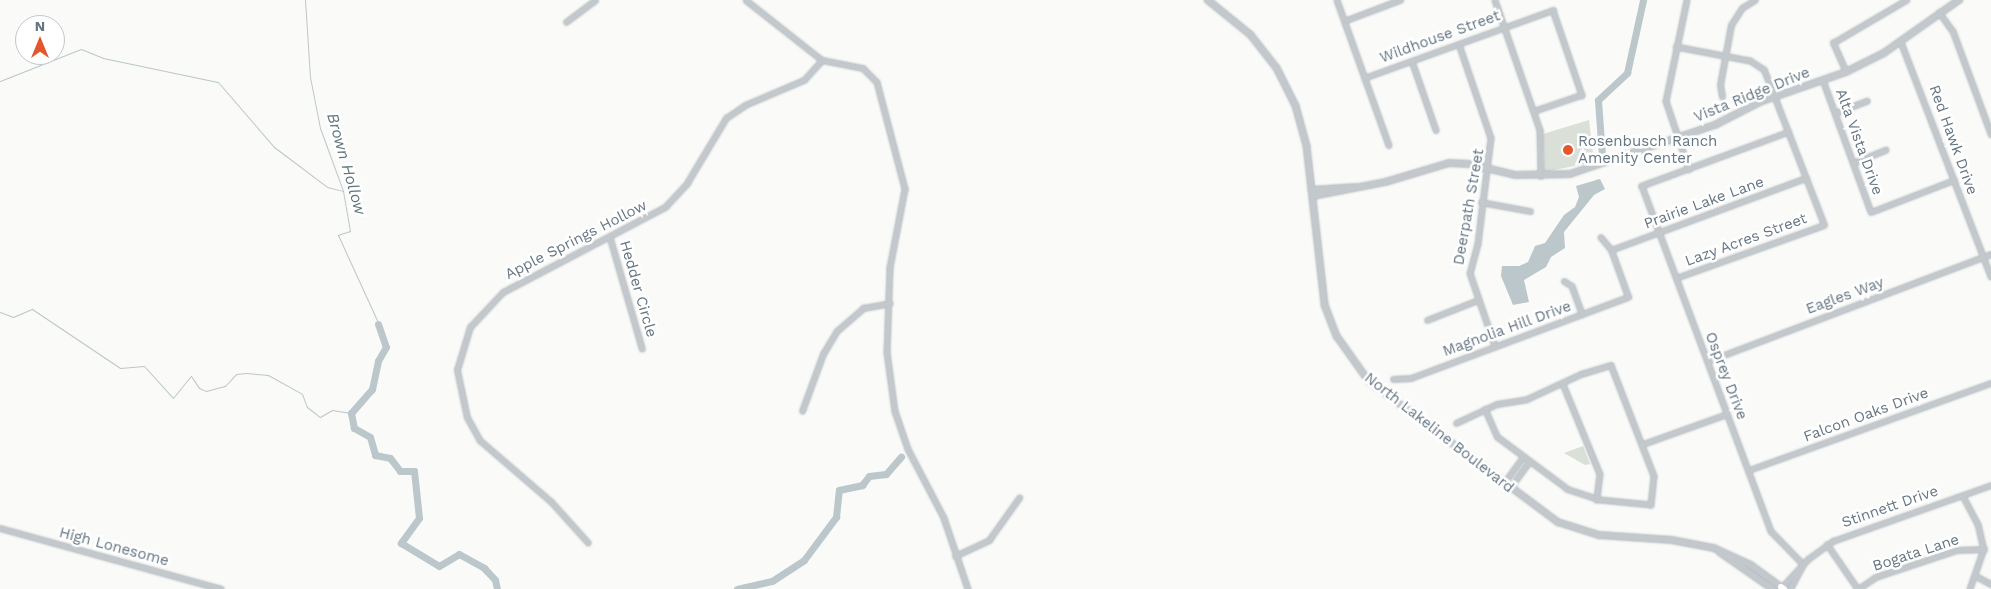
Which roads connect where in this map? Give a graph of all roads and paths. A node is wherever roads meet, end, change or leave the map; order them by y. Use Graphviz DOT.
graph roads {
  1 [pos="595,0"];
  2 [pos="746,0"];
  3 [pos="1208,0"];
  4 [pos="1337,0"];
  5 [pos="1400,0"];
  6 [pos="1495,0"];
  7 [pos="1687,0"];
  8 [pos="1755,0"];
  9 [pos="1906,0"];
  10 [pos="1959,0"];
  11 [pos="1390,2"];
  12 [pos="1939,12"];
  13 [pos="1344,20"];
  14 [pos="566,22"];
  15 [pos="1505,27"];
  16 [pos="1901,42"];
  17 [pos="1459,44"];
  18 [pos="1676,47"];
  19 [pos="1726,57"];
  20 [pos="822,60"];
  21 [pos="1412,61"];
  22 [pos="1846,72"];
  23 [pos="1364,78"];
  24 [pos="1823,80"];
  25 [pos="1722,97"];
  26 [pos="1776,97"];
  27 [pos="1867,101"];
  28 [pos="1535,112"];
  29 [pos="1835,113"];
  30 [pos="1436,130"];
  31 [pos="1790,132"];
  32 [pos="1991,134"];
  33 [pos="1677,138"];
  34 [pos="1389,145"];
  35 [pos="1886,150"];
  36 [pos="1853,162"];
  37 [pos="1488,167"];
  38 [pos="1689,169"];
  39 [pos="1541,177"];
  40 [pos="1806,178"];
  41 [pos="1954,180"];
  42 [pos="1312,193"];
  43 [pos="1481,202"];
  44 [pos="1530,211"];
  45 [pos="1659,232"];
  46 [pos="610,237"];
  47 [pos="1601,238"];
  48 [pos="1611,250"];
  49 [pos="1991,254"];
  50 [pos="1984,257"];
  51 [pos="1991,276"];
  52 [pos="1676,278"];
  53 [pos="1564,281"];
  54 [pos="1478,300"];
  55 [pos="890,303"];
  56 [pos="1582,314"];
  57 [pos="1426,320"];
  58 [pos="1495,346"];
  59 [pos="642,348"];
  60 [pos="1708,361"];
  61 [pos="1393,378"];
  62 [pos="1991,383"];
  63 [pos="1563,384"];
  64 [pos="1485,410"];
  65 [pos="802,411"];
  66 [pos="1727,414"];
  67 [pos="1456,423"];
  68 [pos="1643,444"];
  69 [pos="1522,458"];
  70 [pos="1528,463"];
  71 [pos="1749,470"];
  72 [pos="1503,484"];
  73 [pos="1991,484"];
  74 [pos="1510,489"];
  75 [pos="1963,496"];
  76 [pos="1019,498"];
  77 [pos="1597,500"];
  78 [pos="0,528"];
  79 [pos="588,543"];
  80 [pos="1827,544"];
  81 [pos="1714,548"];
  82 [pos="1984,549"];
  83 [pos="955,556"];
  84 [pos="1803,564"];
  85 [pos="1976,576"];
  86 [pos="1991,584"];
  87 [pos="1782,588"];
  88 [pos="221,589"];
  89 [pos="968,589"];
  90 [pos="1773,589"];
  91 [pos="1790,589"];
  92 [pos="1858,589"];
  93 [pos="1970,589"];
  1 -- 14 [label="street"];
  2 -- 20 [label="street"];
  3 -- 42 [label="street, North Lakeline Boulevard"];
  4 -- 13 [label="street"];
  5 -- 11 [label="street"];
  6 -- 15 [label="street"];
  7 -- 18 [label="street"];
  8 -- 19 [label="street"];
  9 -- 22 [label="street"];
  10 -- 12 [label="street, Vista Ridge Drive"];
  11 -- 13 [label="street"];
  12 -- 16 [label="street, Vista Ridge Drive"];
  12 -- 32 [label="street"];
  13 -- 23 [label="street"];
  15 -- 17 [label="street, Wildhouse Street"];
  15 -- 28 [label="street"];
  15 -- 28 [label="street, Wildhouse Street"];
  16 -- 22 [label="street, Vista Ridge Drive"];
  16 -- 41 [label="street, Red Hawk Drive"];
  17 -- 21 [label="street, Wildhouse Street"];
  17 -- 37 [label="street, Deerpath Street"];
  18 -- 19 [label="street"];
  18 -- 33 [label="street"];
  19 -- 25 [label="street"];
  19 -- 26 [label="street"];
  20 -- 46 [label="street, Apple Springs Hollow"];
  20 -- 55 [label="street"];
  21 -- 23 [label="street, Wildhouse Street"];
  21 -- 30 [label="street"];
  22 -- 24 [label="street, Vista Ridge Drive"];
  23 -- 34 [label="street"];
  24 -- 26 [label="street, Vista Ridge Drive"];
  24 -- 29 [label="street, Alta Vista Drive"];
  26 -- 31 [label="street"];
  26 -- 33 [label="street, Vista Ridge Drive"];
  27 -- 29 [label="street"];
  28 -- 39 [label="street"];
  29 -- 36 [label="street, Alta Vista Drive"];
  31 -- 38 [label="street"];
  31 -- 40 [label="street"];
  33 -- 38 [label="street"];
  33 -- 39 [label="street, Vista Ridge Drive"];
  35 -- 36 [label="street"];
  36 -- 41 [label="street, Alta Vista Drive"];
  37 -- 39 [label="street, Vista Ridge Drive"];
  37 -- 42 [label="street, Vista Ridge Drive"];
  37 -- 43 [label="street, Deerpath Street"];
  38 -- 45 [label="street, Osprey Drive"];
  40 -- 45 [label="street, Prairie Lake Lane"];
  40 -- 52 [label="street, Lazy Acres Street"];
  41 -- 50 [label="street, Red Hawk Drive"];
  42 -- 72 [label="street, North Lakeline Boulevard"];
  43 -- 44 [label="street"];
  43 -- 54 [label="street, Deerpath Street"];
  45 -- 48 [label="street, Prairie Lake Lane"];
  45 -- 52 [label="street, Osprey Drive"];
  46 -- 59 [label="street, Hedder Circle"];
  46 -- 79 [label="street, Apple Springs Hollow"];
  47 -- 48 [label="street"];
  48 -- 56 [label="street, Magnolia Hill Drive"];
  49 -- 50 [label="street, Eagles Way"];
  50 -- 51 [label="street, Red Hawk Drive"];
  50 -- 60 [label="street, Eagles Way"];
  52 -- 60 [label="street, Osprey Drive"];
  53 -- 56 [label="street"];
  54 -- 57 [label="street"];
  54 -- 58 [label="street, Deerpath Street"];
  55 -- 65 [label="street"];
  55 -- 83 [label="street"];
  56 -- 58 [label="street, Magnolia Hill Drive"];
  58 -- 61 [label="street, Magnolia Hill Drive"];
  60 -- 66 [label="street, Osprey Drive"];
  62 -- 71 [label="street, Falcon Oaks Drive"];
  63 -- 64 [label="street"];
  63 -- 68 [label="street"];
  63 -- 77 [label="street"];
  64 -- 67 [label="street"];
  64 -- 69 [label="street"];
  66 -- 68 [label="street"];
  66 -- 71 [label="street, Osprey Drive"];
  68 -- 77 [label="street"];
  69 -- 70 [label="street"];
  69 -- 72 [label="street"];
  70 -- 74 [label="street"];
  70 -- 77 [label="street"];
  71 -- 84 [label="street, Osprey Drive"];
  72 -- 74 [label="street, North Lakeline Boulevard"];
  73 -- 75 [label="street, Stinnett Drive"];
  74 -- 81 [label="street, North Lakeline Boulevard"];
  75 -- 80 [label="street, Stinnett Drive"];
  75 -- 82 [label="street"];
  76 -- 83 [label="street"];
  78 -- 88 [label="street, High Lonesome"];
  80 -- 84 [label="street, Stinnett Drive"];
  80 -- 92 [label="street"];
  81 -- 87 [label="street, North Lakeline Boulevard"];
  81 -- 90 [label="street, North Lakeline Boulevard"];
  82 -- 85 [label="street"];
  82 -- 92 [label="street, Bogata Lane"];
  83 -- 89 [label="street"];
  84 -- 87 [label="street, Stinnett Drive"];
  84 -- 91 [label="street, Stinnett Drive"];
  85 -- 86 [label="street"];
  85 -- 93 [label="street"];
}
